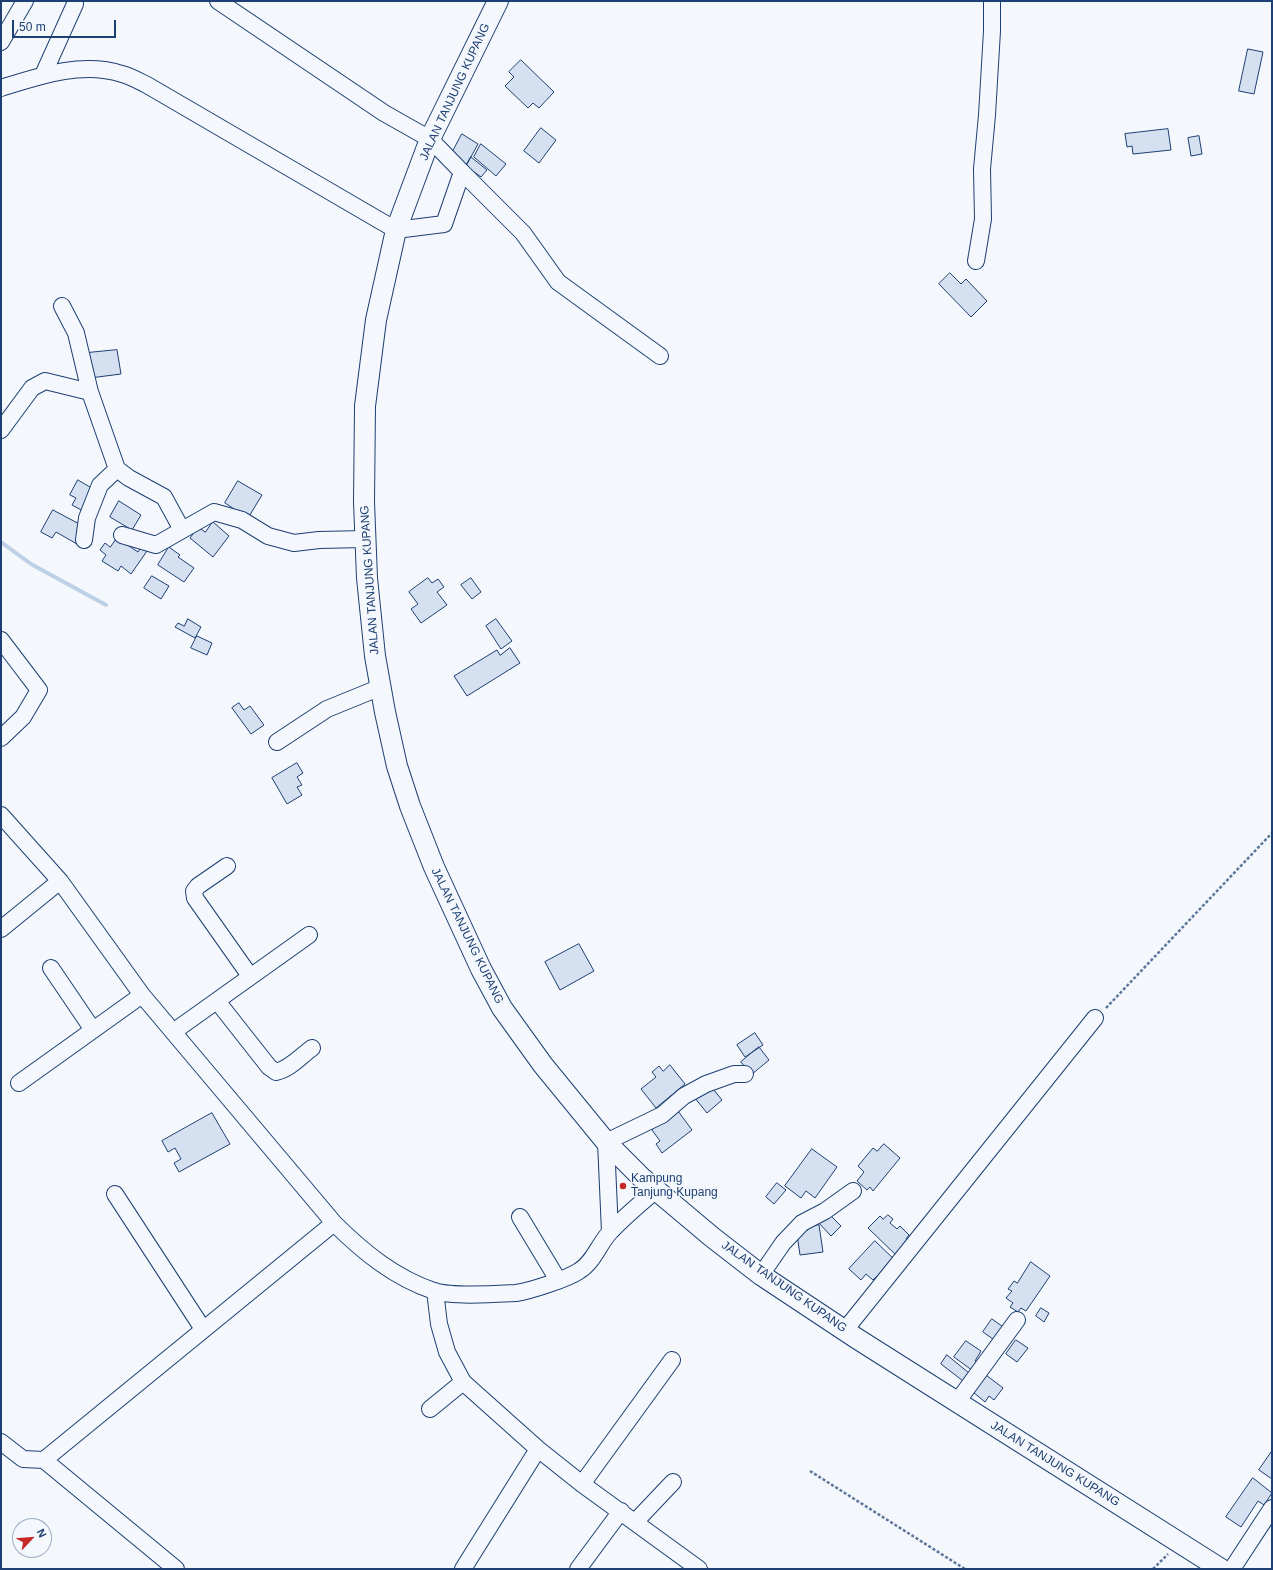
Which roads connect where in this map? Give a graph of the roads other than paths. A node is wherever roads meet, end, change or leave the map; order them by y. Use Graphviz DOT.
graph roads {
  1 [pos="25,1"];
  2 [pos="218,1"];
  3 [pos="498,1"];
  4 [pos="992,1"];
  5 [pos="74,4"];
  6 [pos="1,42"];
  7 [pos="43,75"];
  8 [pos="1,88"];
  9 [pos="430,139"];
  10 [pos="462,172"];
  11 [pos="396,230"];
  12 [pos="976,262"];
  13 [pos="62,306"];
  14 [pos="660,356"];
  15 [pos="90,392"];
  16 [pos="1,430"];
  17 [pos="117,469"];
  18 [pos="182,530"];
  19 [pos="122,535"];
  20 [pos="365,539"];
  21 [pos="84,540"];
  22 [pos="1,640"];
  23 [pos="381,687"];
  24 [pos="1,738"];
  25 [pos="277,742"];
  26 [pos="1,815"];
  27 [pos="227,866"];
  28 [pos="60,881"];
  29 [pos="1,928"];
  30 [pos="309,935"];
  31 [pos="51,968"];
  32 [pos="250,976"];
  33 [pos="142,995"];
  34 [pos="217,1001"];
  35 [pos="1096,1018"];
  36 [pos="92,1030"];
  37 [pos="172,1032"];
  38 [pos="312,1048"];
  39 [pos="745,1074"];
  40 [pos="19,1083"];
  41 [pos="606,1142"];
  42 [pos="656,1190"];
  43 [pos="854,1191"];
  44 [pos="115,1194"];
  45 [pos="520,1217"];
  46 [pos="334,1223"];
  47 [pos="610,1232"];
  48 [pos="761,1274"];
  49 [pos="558,1280"];
  50 [pos="435,1291"];
  51 [pos="1017,1320"];
  52 [pos="202,1330"];
  53 [pos="845,1330"];
  54 [pos="672,1360"];
  55 [pos="463,1382"];
  56 [pos="957,1402"];
  57 [pos="430,1409"];
  58 [pos="1,1442"];
  59 [pos="538,1449"];
  60 [pos="44,1460"];
  61 [pos="673,1482"];
  62 [pos="582,1484"];
  63 [pos="1272,1508"];
  64 [pos="621,1511"];
  65 [pos="636,1522"];
  66 [pos="176,1569"];
  67 [pos="463,1569"];
  68 [pos="578,1569"];
  69 [pos="699,1569"];
  70 [pos="1221,1569"];
  71 [pos="1232,1569"];
  1 -- 6 [label="street"];
  2 -- 9 [label="street"];
  3 -- 9 [label="main road, JALAN TANJUNG KUPANG"];
  4 -- 12 [label="street"];
  5 -- 7 [label="street"];
  7 -- 8 [label="street"];
  7 -- 11 [label="street"];
  9 -- 10 [label="street"];
  9 -- 11 [label="main road, JALAN TANJUNG KUPANG"];
  10 -- 11 [label="street"];
  10 -- 14 [label="street"];
  11 -- 20 [label="main road, JALAN TANJUNG KUPANG"];
  13 -- 15 [label="street"];
  15 -- 16 [label="street"];
  15 -- 17 [label="street"];
  17 -- 18 [label="street"];
  17 -- 21 [label="street"];
  18 -- 19 [label="street"];
  18 -- 20 [label="street"];
  20 -- 23 [label="main road, JALAN TANJUNG KUPANG"];
  22 -- 24 [label="street"];
  23 -- 25 [label="street"];
  23 -- 41 [label="main road, JALAN TANJUNG KUPANG"];
  26 -- 28 [label="street"];
  27 -- 32 [label="street"];
  28 -- 29 [label="street"];
  28 -- 33 [label="street"];
  30 -- 32 [label="street"];
  31 -- 36 [label="street"];
  32 -- 34 [label="street"];
  33 -- 36 [label="street"];
  33 -- 37 [label="street"];
  34 -- 37 [label="street"];
  34 -- 38 [label="street"];
  35 -- 53 [label="street"];
  36 -- 40 [label="street"];
  37 -- 46 [label="street"];
  39 -- 41 [label="street"];
  41 -- 42 [label="main road, JALAN TANJUNG KUPANG"];
  41 -- 47 [label="street"];
  42 -- 47 [label="street"];
  42 -- 48 [label="main road, JALAN TANJUNG KUPANG"];
  43 -- 48 [label="street"];
  44 -- 52 [label="street"];
  45 -- 49 [label="street"];
  46 -- 50 [label="street"];
  46 -- 52 [label="street"];
  47 -- 49 [label="street"];
  48 -- 53 [label="main road, JALAN TANJUNG KUPANG"];
  49 -- 50 [label="street"];
  50 -- 55 [label="street"];
  51 -- 56 [label="street"];
  52 -- 60 [label="street"];
  53 -- 56 [label="main road, JALAN TANJUNG KUPANG"];
  54 -- 62 [label="street"];
  55 -- 57 [label="street"];
  55 -- 59 [label="street"];
  56 -- 70 [label="main road, JALAN TANJUNG KUPANG"];
  58 -- 60 [label="street"];
  59 -- 62 [label="street"];
  59 -- 67 [label="street"];
  60 -- 66 [label="street"];
  61 -- 65 [label="street"];
  62 -- 64 [label="street"];
  63 -- 71 [label="street"];
  64 -- 65 [label="street"];
  64 -- 68 [label="street"];
  65 -- 69 [label="street"];
}
